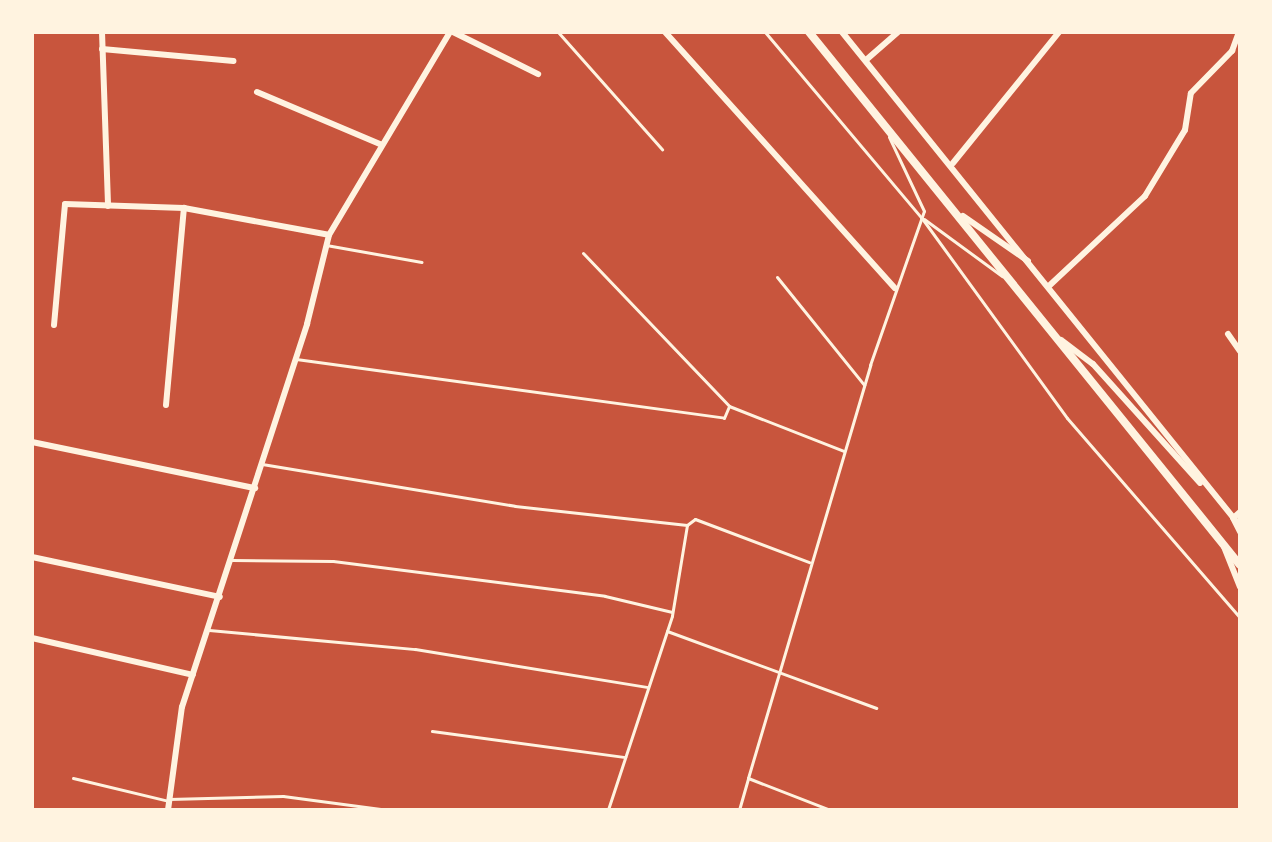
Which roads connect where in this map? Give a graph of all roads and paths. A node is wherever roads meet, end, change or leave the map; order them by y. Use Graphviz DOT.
graph roads {
  1 [pos="102,32"];
  2 [pos="452,32"];
  3 [pos="558,32"];
  4 [pos="665,32"];
  5 [pos="765,32"];
  6 [pos="809,32"];
  7 [pos="842,32"];
  8 [pos="898,32"];
  9 [pos="1059,32"];
  10 [pos="1239,32"];
  11 [pos="102,49"];
  12 [pos="866,60"];
  13 [pos="233,61"];
  14 [pos="538,74"];
  15 [pos="257,92"];
  16 [pos="879,116"];
  17 [pos="380,144"];
  18 [pos="662,149"];
  19 [pos="953,163"];
  20 [pos="108,206"];
  21 [pos="184,208"];
  22 [pos="963,216"];
  23 [pos="921,217"];
  24 [pos="329,235"];
  25 [pos="326,245"];
  26 [pos="583,253"];
  27 [pos="421,262"];
  28 [pos="1035,266"];
  29 [pos="777,277"];
  30 [pos="1014,285"];
  31 [pos="1050,285"];
  32 [pos="895,288"];
  33 [pos="54,325"];
  34 [pos="1228,334"];
  35 [pos="1061,339"];
  36 [pos="1240,351"];
  37 [pos="296,359"];
  38 [pos="864,385"];
  39 [pos="166,405"];
  40 [pos="729,406"];
  41 [pos="32,442"];
  42 [pos="844,451"];
  43 [pos="262,464"];
  44 [pos="255,488"];
  45 [pos="1222,505"];
  46 [pos="1240,512"];
  47 [pos="1233,518"];
  48 [pos="687,525"];
  49 [pos="1240,529"];
  50 [pos="1224,547"];
  51 [pos="32,557"];
  52 [pos="232,560"];
  53 [pos="809,562"];
  54 [pos="1240,565"];
  55 [pos="1240,587"];
  56 [pos="220,597"];
  57 [pos="672,612"];
  58 [pos="1240,618"];
  59 [pos="209,630"];
  60 [pos="667,631"];
  61 [pos="32,638"];
  62 [pos="776,668"];
  63 [pos="193,675"];
  64 [pos="648,687"];
  65 [pos="876,708"];
  66 [pos="432,731"];
  67 [pos="625,757"];
  68 [pos="73,778"];
  69 [pos="748,778"];
  70 [pos="169,800"];
  71 [pos="168,810"];
  72 [pos="388,810"];
  73 [pos="608,810"];
  74 [pos="739,810"];
  75 [pos="830,810"];
  1 -- 11 [label="street"];
  2 -- 14 [label="street"];
  2 -- 17 [label="street"];
  3 -- 18 [label="lane"];
  4 -- 32 [label="street"];
  5 -- 23 [label="lane"];
  6 -- 16 [label="main road"];
  7 -- 12 [label="street"];
  8 -- 12 [label="street"];
  9 -- 19 [label="street"];
  10 -- 31 [label="street"];
  11 -- 13 [label="street"];
  11 -- 20 [label="street"];
  12 -- 19 [label="street"];
  15 -- 17 [label="street"];
  16 -- 22 [label="main road"];
  16 -- 23 [label="lane"];
  17 -- 24 [label="street"];
  19 -- 28 [label="street"];
  20 -- 21 [label="street"];
  20 -- 33 [label="street"];
  21 -- 24 [label="street"];
  21 -- 39 [label="street"];
  22 -- 28 [label="street"];
  22 -- 30 [label="main road"];
  23 -- 30 [label="lane"];
  23 -- 32 [label="lane"];
  23 -- 58 [label="lane"];
  24 -- 25 [label="street"];
  25 -- 27 [label="lane"];
  25 -- 37 [label="street"];
  26 -- 40 [label="lane"];
  28 -- 31 [label="street"];
  29 -- 38 [label="lane"];
  30 -- 35 [label="main road"];
  31 -- 45 [label="street"];
  32 -- 38 [label="lane"];
  34 -- 36 [label="street"];
  35 -- 45 [label="street"];
  35 -- 50 [label="main road"];
  37 -- 40 [label="lane"];
  37 -- 43 [label="street"];
  38 -- 42 [label="lane"];
  40 -- 42 [label="lane"];
  41 -- 44 [label="street"];
  42 -- 53 [label="lane"];
  43 -- 44 [label="street"];
  43 -- 48 [label="lane"];
  44 -- 52 [label="street"];
  45 -- 47 [label="street"];
  46 -- 47 [label="street"];
  47 -- 49 [label="street"];
  48 -- 53 [label="lane"];
  48 -- 57 [label="lane"];
  50 -- 54 [label="main road"];
  50 -- 55 [label="street"];
  51 -- 56 [label="street"];
  52 -- 56 [label="street"];
  52 -- 57 [label="lane"];
  53 -- 62 [label="lane"];
  56 -- 59 [label="street"];
  57 -- 60 [label="lane"];
  59 -- 63 [label="street"];
  59 -- 64 [label="lane"];
  60 -- 62 [label="lane"];
  60 -- 64 [label="lane"];
  61 -- 63 [label="street"];
  62 -- 65 [label="lane"];
  62 -- 69 [label="lane"];
  63 -- 70 [label="street"];
  64 -- 67 [label="lane"];
  66 -- 67 [label="lane"];
  67 -- 73 [label="lane"];
  68 -- 70 [label="lane"];
  69 -- 74 [label="lane"];
  69 -- 75 [label="lane"];
  70 -- 71 [label="street"];
  70 -- 72 [label="lane"];
}
